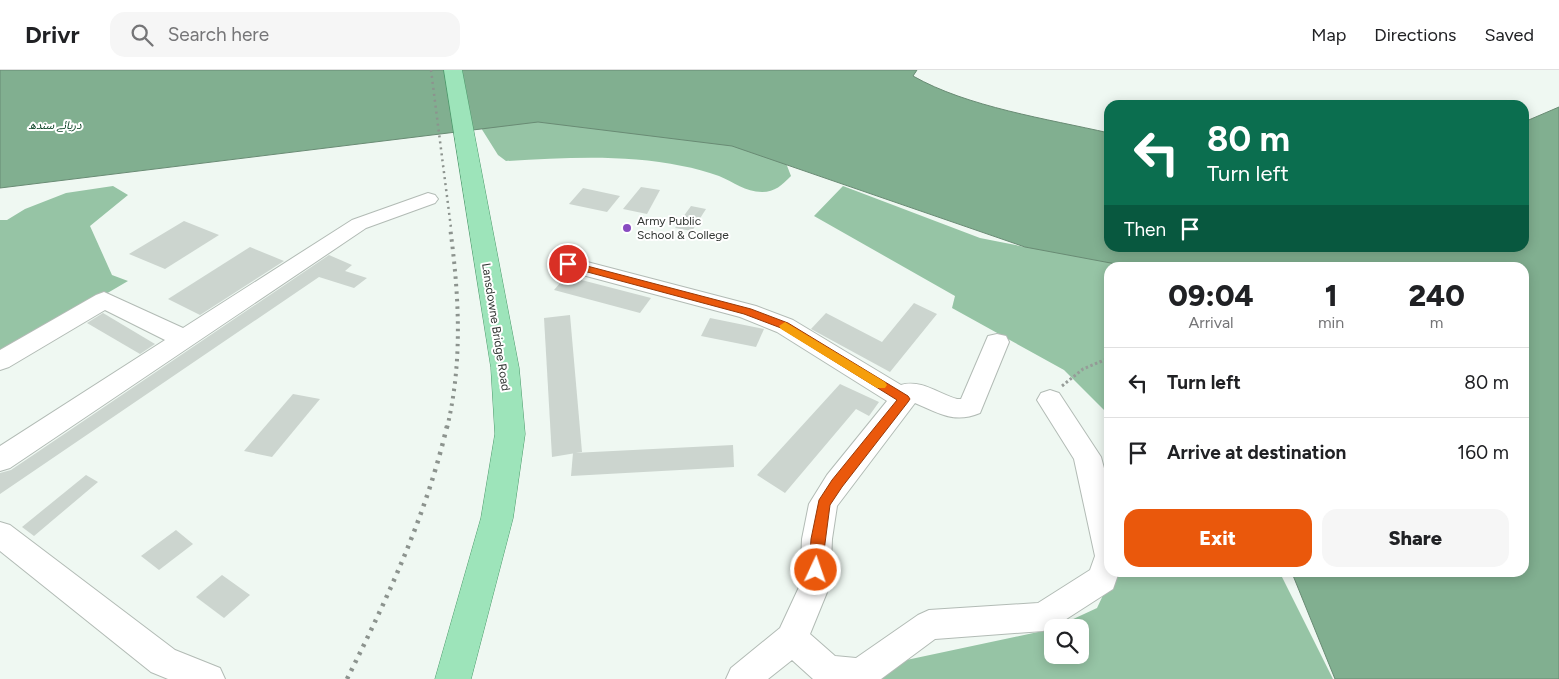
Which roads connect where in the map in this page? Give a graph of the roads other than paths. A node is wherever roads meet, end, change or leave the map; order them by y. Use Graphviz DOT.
graph roads {
  1 [pos="453,70"];
  2 [pos="428,199"];
  3 [pos="568,264"];
  4 [pos="184,339"];
  5 [pos="997,342"];
  6 [pos="0,362"];
  7 [pos="904,399"];
  8 [pos="1050,400"];
  9 [pos="0,460"];
  10 [pos="1104,528"];
  11 [pos="0,534"];
  12 [pos="1104,573"];
  13 [pos="792,639"];
  14 [pos="190,676"];
  15 [pos="453,679"];
  16 [pos="743,679"];
  1 -- 15 [label="main road, Lansdowne Bridge Road"];
  2 -- 4 [label="lane"];
  3 -- 7 [label="lane"];
  4 -- 6 [label="lane"];
  4 -- 9 [label="lane"];
  5 -- 7 [label="lane"];
  7 -- 13 [label="lane"];
  8 -- 10 [label="lane"];
  11 -- 14 [label="lane"];
  12 -- 13 [label="lane"];
  13 -- 16 [label="lane"];
}
